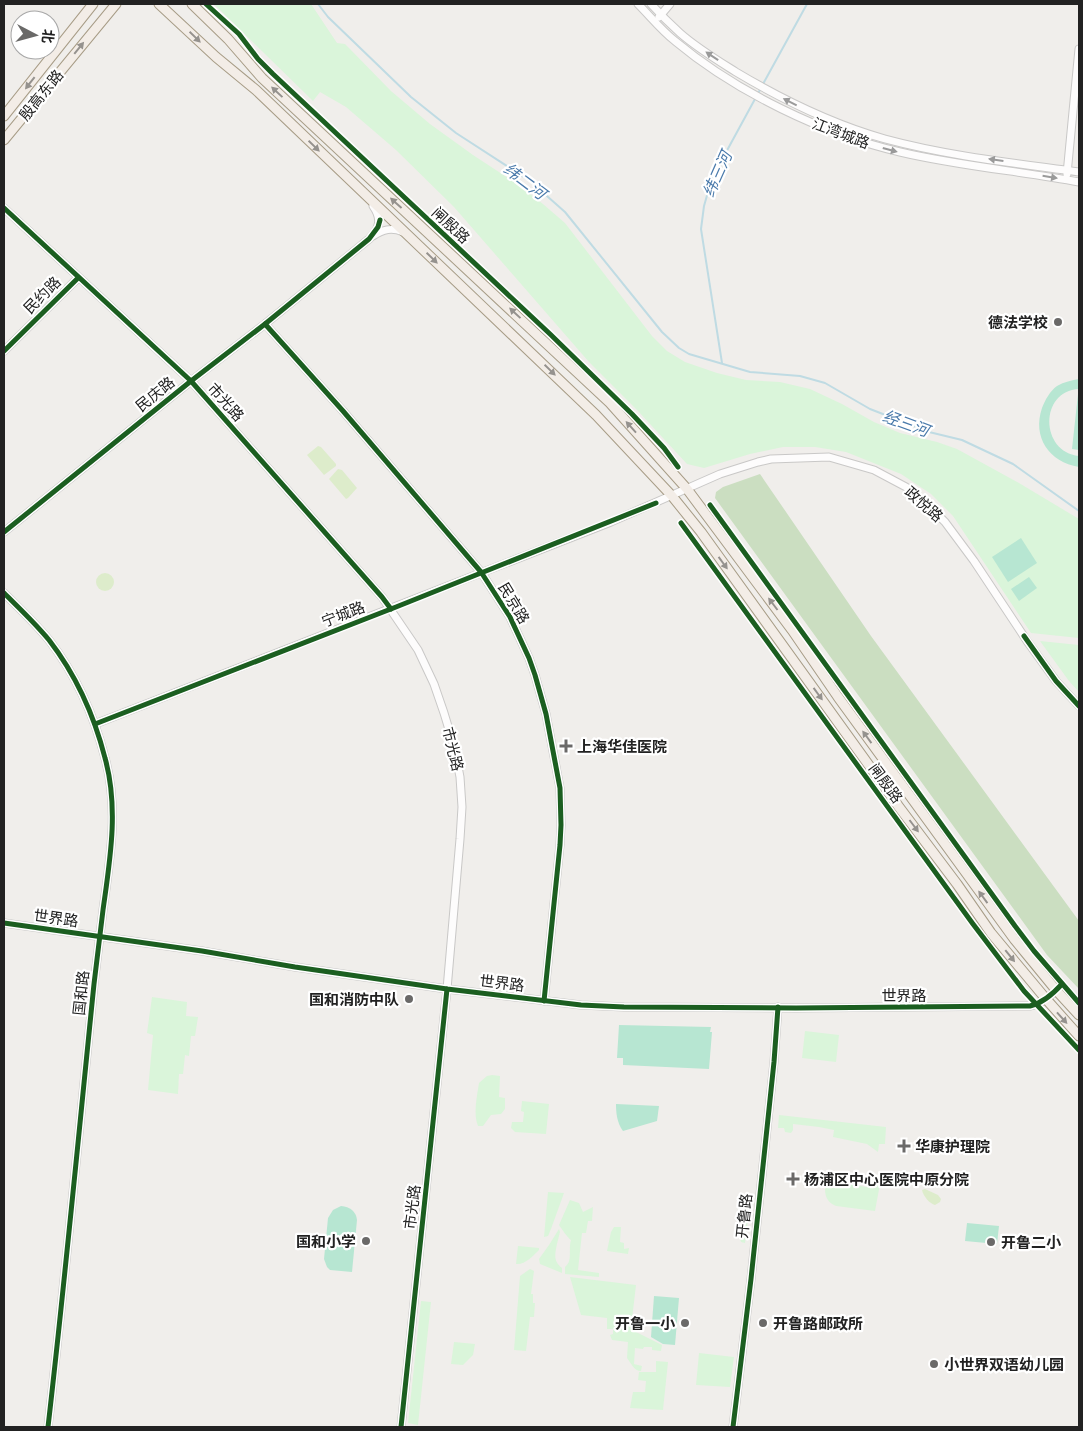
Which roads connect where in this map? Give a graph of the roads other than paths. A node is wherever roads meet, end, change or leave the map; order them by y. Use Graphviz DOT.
graph roads {
  1 [pos="93,4"];
  2 [pos="116,4"];
  3 [pos="159,4"];
  4 [pos="168,4"];
  5 [pos="192,4"];
  6 [pos="638,4"];
  7 [pos="651,4"];
  8 [pos="670,4"];
  9 [pos="662,14"];
  10 [pos="656,22"];
  11 [pos="180,23"];
  12 [pos="1079,49"];
  13 [pos="4,116"];
  14 [pos="4,140"];
  15 [pos="1068,170"];
  16 [pos="1079,172"];
  17 [pos="1066,180"];
  18 [pos="1079,182"];
  19 [pos="365,196"];
  20 [pos="4,208"];
  21 [pos="409,236"];
  22 [pos="368,239"];
  23 [pos="78,278"];
  24 [pos="265,324"];
  25 [pos="4,351"];
  26 [pos="191,381"];
  27 [pos="646,443"];
  28 [pos="633,455"];
  29 [pos="687,489"];
  30 [pos="672,496"];
  31 [pos="714,525"];
  32 [pos="4,532"];
  33 [pos="706,540"];
  34 [pos="480,572"];
  35 [pos="4,593"];
  36 [pos="391,609"];
  37 [pos="1079,706"];
  38 [pos="95,724"];
  39 [pos="4,923"];
  40 [pos="99,936"];
  41 [pos="447,989"];
  42 [pos="1056,990"];
  43 [pos="1046,1000"];
  44 [pos="544,1001"];
  45 [pos="778,1007"];
  46 [pos="1079,1015"];
  47 [pos="1079,1036"];
  48 [pos="48,1427"];
  49 [pos="401,1427"];
  50 [pos="733,1427"];
  1 -- 13 [label="main road, 殷高东路, one-way"];
  14 -- 2 [label="main road, 殷高东路, one-way"];
  3 -- 11 [label="main road, 闸殷路"];
  4 -- 11 [label="main road"];
  27 -- 5 [label="main road, 闸殷路, one-way"];
  6 -- 10 [label="street, 江湾城路"];
  7 -- 9 [label="street, 江湾城路"];
  8 -- 9 [label="street"];
  9 -- 10 [label="street"];
  15 -- 9 [label="street, 江湾城路, one-way"];
  10 -- 17 [label="street, 江湾城路, one-way"];
  11 -- 19 [label="main road, 闸殷路, one-way"];
  12 -- 15 [label="street"];
  15 -- 16 [label="street, 江湾城路"];
  15 -- 17 [label="street"];
  17 -- 18 [label="street, 江湾城路"];
  19 -- 21 [label="main road, 闸殷路"];
  19 -- 22 [label="street, 民庆路"];
  20 -- 23 [label="street, 市光路"];
  21 -- 22 [label="street, 民庆路"];
  21 -- 28 [label="main road, 闸殷路, one-way"];
  22 -- 24 [label="street, 民庆路"];
  23 -- 25 [label="street, 民约路"];
  23 -- 26 [label="street, 市光路"];
  24 -- 26 [label="street, 民庆路"];
  24 -- 34 [label="street, 民京路"];
  26 -- 32 [label="street, 民庆路"];
  26 -- 36 [label="street, 市光路"];
  27 -- 28 [label="main road"];
  27 -- 29 [label="main road, 闸殷路"];
  28 -- 30 [label="main road, 闸殷路"];
  29 -- 30 [label="street, 政悦路"];
  29 -- 31 [label="main road, 闸殷路"];
  29 -- 37 [label="street, 政悦路"];
  30 -- 33 [label="main road, 闸殷路"];
  30 -- 34 [label="street, 宁城路"];
  31 -- 33 [label="main road"];
  42 -- 31 [label="main road, 闸殷路, one-way"];
  33 -- 43 [label="main road, 闸殷路, one-way"];
  34 -- 36 [label="street, 宁城路"];
  34 -- 44 [label="street, 民京路"];
  35 -- 38 [label="street, 国和路"];
  36 -- 38 [label="street, 宁城路"];
  36 -- 41 [label="street, 市光路"];
  38 -- 40 [label="street, 国和路"];
  39 -- 40 [label="street, 世界路"];
  40 -- 41 [label="street, 世界路"];
  40 -- 48 [label="street, 国和路"];
  41 -- 44 [label="street, 世界路"];
  41 -- 49 [label="street, 市光路"];
  42 -- 43 [label="street"];
  42 -- 46 [label="main road, 闸殷路"];
  43 -- 45 [label="street, 世界路"];
  43 -- 47 [label="main road, 闸殷路, one-way"];
  44 -- 45 [label="street, 世界路"];
  45 -- 50 [label="street, 开鲁路"];
}
